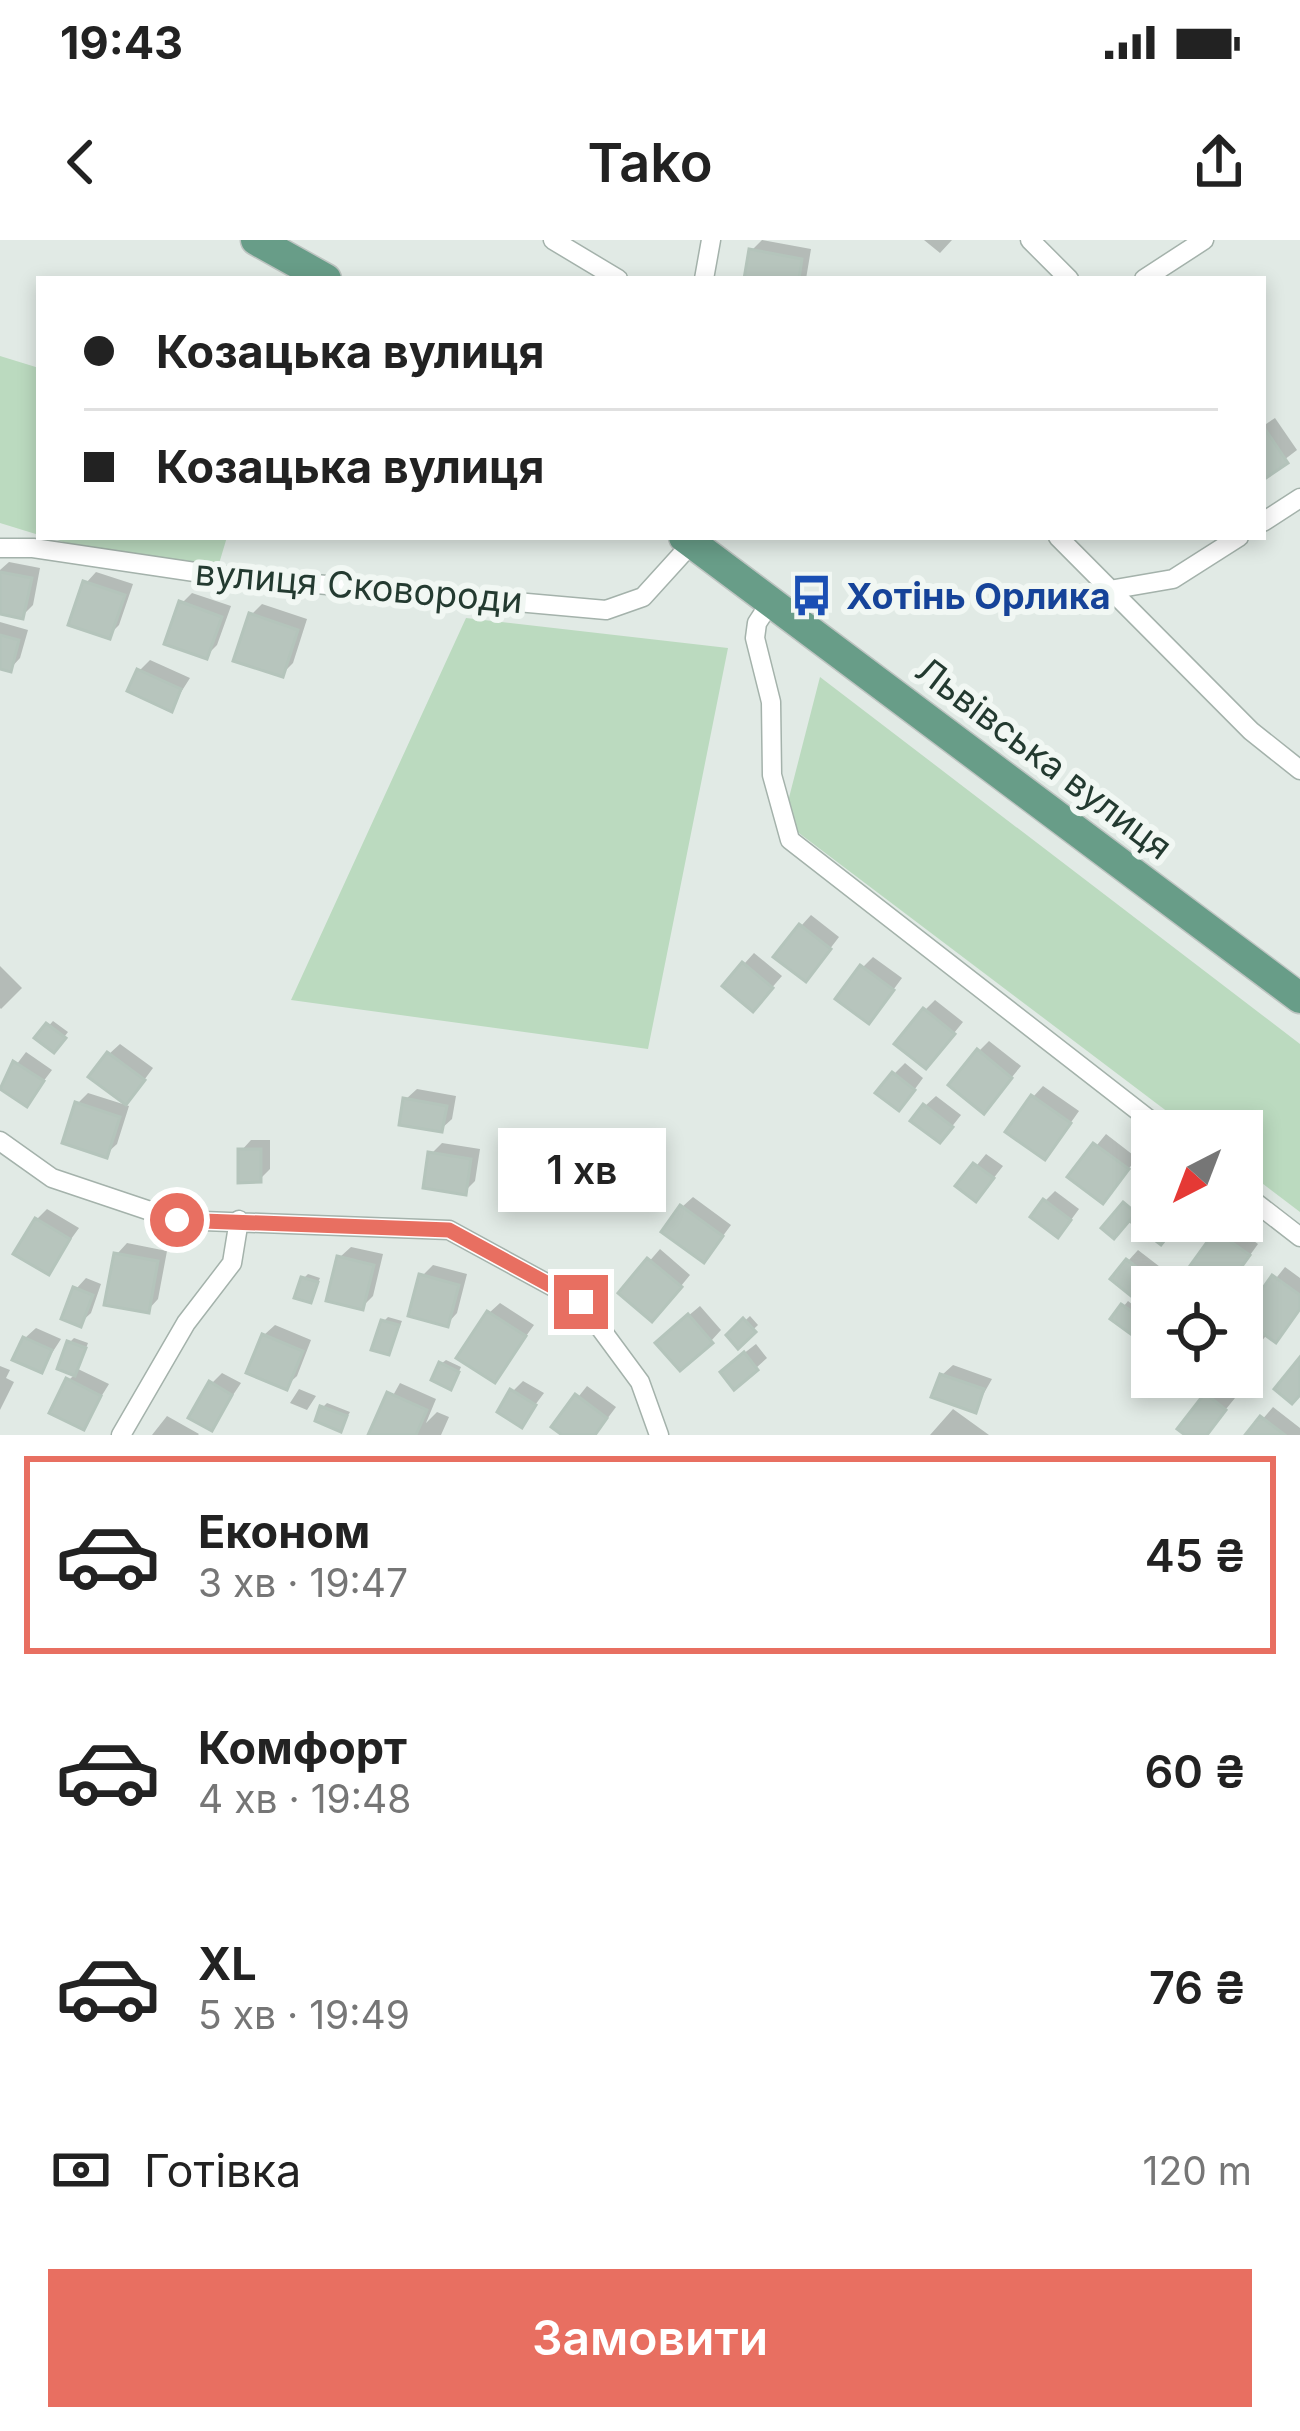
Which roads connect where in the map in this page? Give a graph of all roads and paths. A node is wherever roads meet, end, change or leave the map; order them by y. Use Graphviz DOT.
graph roads {
  1 [pos="256,240"];
  2 [pos="553,240"];
  3 [pos="711,240"];
  4 [pos="1030,240"];
  5 [pos="1204,240"];
  6 [pos="321,276"];
  7 [pos="613,276"];
  8 [pos="705,276"];
  9 [pos="1066,276"];
  10 [pos="1149,276"];
  11 [pos="1300,498"];
  12 [pos="1266,520"];
  13 [pos="688,540"];
  14 [pos="1061,540"];
  15 [pos="1234,540"];
  16 [pos="0,548"];
  17 [pos="1115,589"];
  18 [pos="770,603"];
  19 [pos="1300,770"];
  20 [pos="1300,998"];
  21 [pos="1137,1110"];
  22 [pos="0,1141"];
  23 [pos="1263,1208"];
  24 [pos="239,1220"];
  25 [pos="1300,1237"];
  26 [pos="121,1435"];
  27 [pos="659,1435"];
  1 -- 6 [label="main road"];
  2 -- 7 [label="street"];
  3 -- 8 [label="street"];
  4 -- 9 [label="street"];
  5 -- 10 [label="street"];
  11 -- 12 [label="street"];
  13 -- 16 [label="street, вулиця Сковороди"];
  13 -- 18 [label="main road, Львівська вулиця"];
  14 -- 17 [label="street"];
  15 -- 17 [label="street"];
  17 -- 19 [label="street"];
  18 -- 20 [label="main road, Львівська вулиця"];
  18 -- 21 [label="street"];
  22 -- 24 [label="street"];
  23 -- 25 [label="street"];
  24 -- 26 [label="street"];
  24 -- 27 [label="street"];
}
